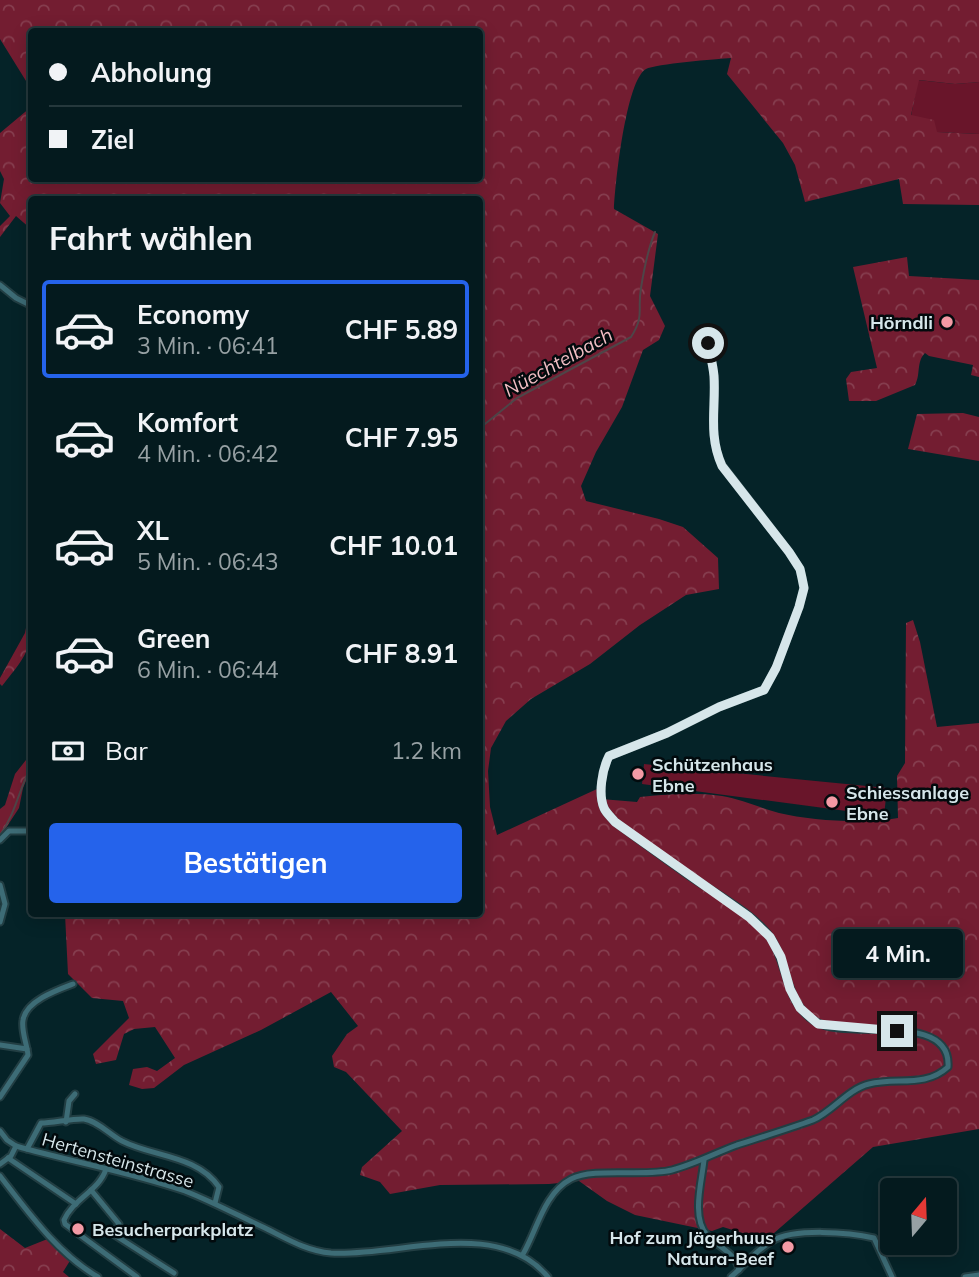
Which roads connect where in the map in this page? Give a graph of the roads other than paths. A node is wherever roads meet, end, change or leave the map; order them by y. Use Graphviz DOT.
graph roads {
  1 [pos="0,285"];
  2 [pos="28,304"];
  3 [pos="707,338"];
  4 [pos="28,831"];
  5 [pos="0,841"];
  6 [pos="0,885"];
  7 [pos="0,922"];
  8 [pos="73,984"];
  9 [pos="0,1045"];
  10 [pos="27,1049"];
  11 [pos="75,1094"];
  12 [pos="0,1097"];
  13 [pos="66,1122"];
  14 [pos="0,1132"];
  15 [pos="16,1146"];
  16 [pos="27,1149"];
  17 [pos="8,1158"];
  18 [pos="704,1160"];
  19 [pos="0,1164"];
  20 [pos="106,1168"];
  21 [pos="0,1176"];
  22 [pos="91,1190"];
  23 [pos="215,1203"];
  24 [pos="76,1204"];
  25 [pos="523,1254"];
  26 [pos="739,1270"];
  27 [pos="174,1273"];
  28 [pos="979,1275"];
  29 [pos="98,1277"];
  30 [pos="136,1277"];
  31 [pos="548,1277"];
  32 [pos="732,1277"];
  33 [pos="892,1277"];
  34 [pos="965,1277"];
  1 -- 2 [label="street"];
  3 -- 18 [label="street"];
  4 -- 5 [label="street"];
  6 -- 7 [label="street"];
  8 -- 10 [label="street"];
  9 -- 10 [label="street"];
  10 -- 12 [label="street"];
  11 -- 13 [label="street"];
  13 -- 16 [label="street"];
  13 -- 23 [label="street"];
  14 -- 15 [label="street, Hertensteinstrasse"];
  15 -- 16 [label="street, Hertensteinstrasse"];
  15 -- 17 [label="street"];
  16 -- 20 [label="street, Hertensteinstrasse"];
  17 -- 19 [label="street"];
  17 -- 24 [label="street"];
  18 -- 25 [label="street"];
  18 -- 26 [label="street"];
  20 -- 22 [label="street"];
  20 -- 23 [label="street, Hertensteinstrasse"];
  21 -- 29 [label="street"];
  22 -- 24 [label="street"];
  22 -- 27 [label="street"];
  23 -- 25 [label="street, Hertensteinstrasse"];
  24 -- 30 [label="street"];
  25 -- 31 [label="street, Hertensteinstrasse"];
  26 -- 32 [label="street"];
  26 -- 33 [label="street"];
  28 -- 34 [label="street"];
}
